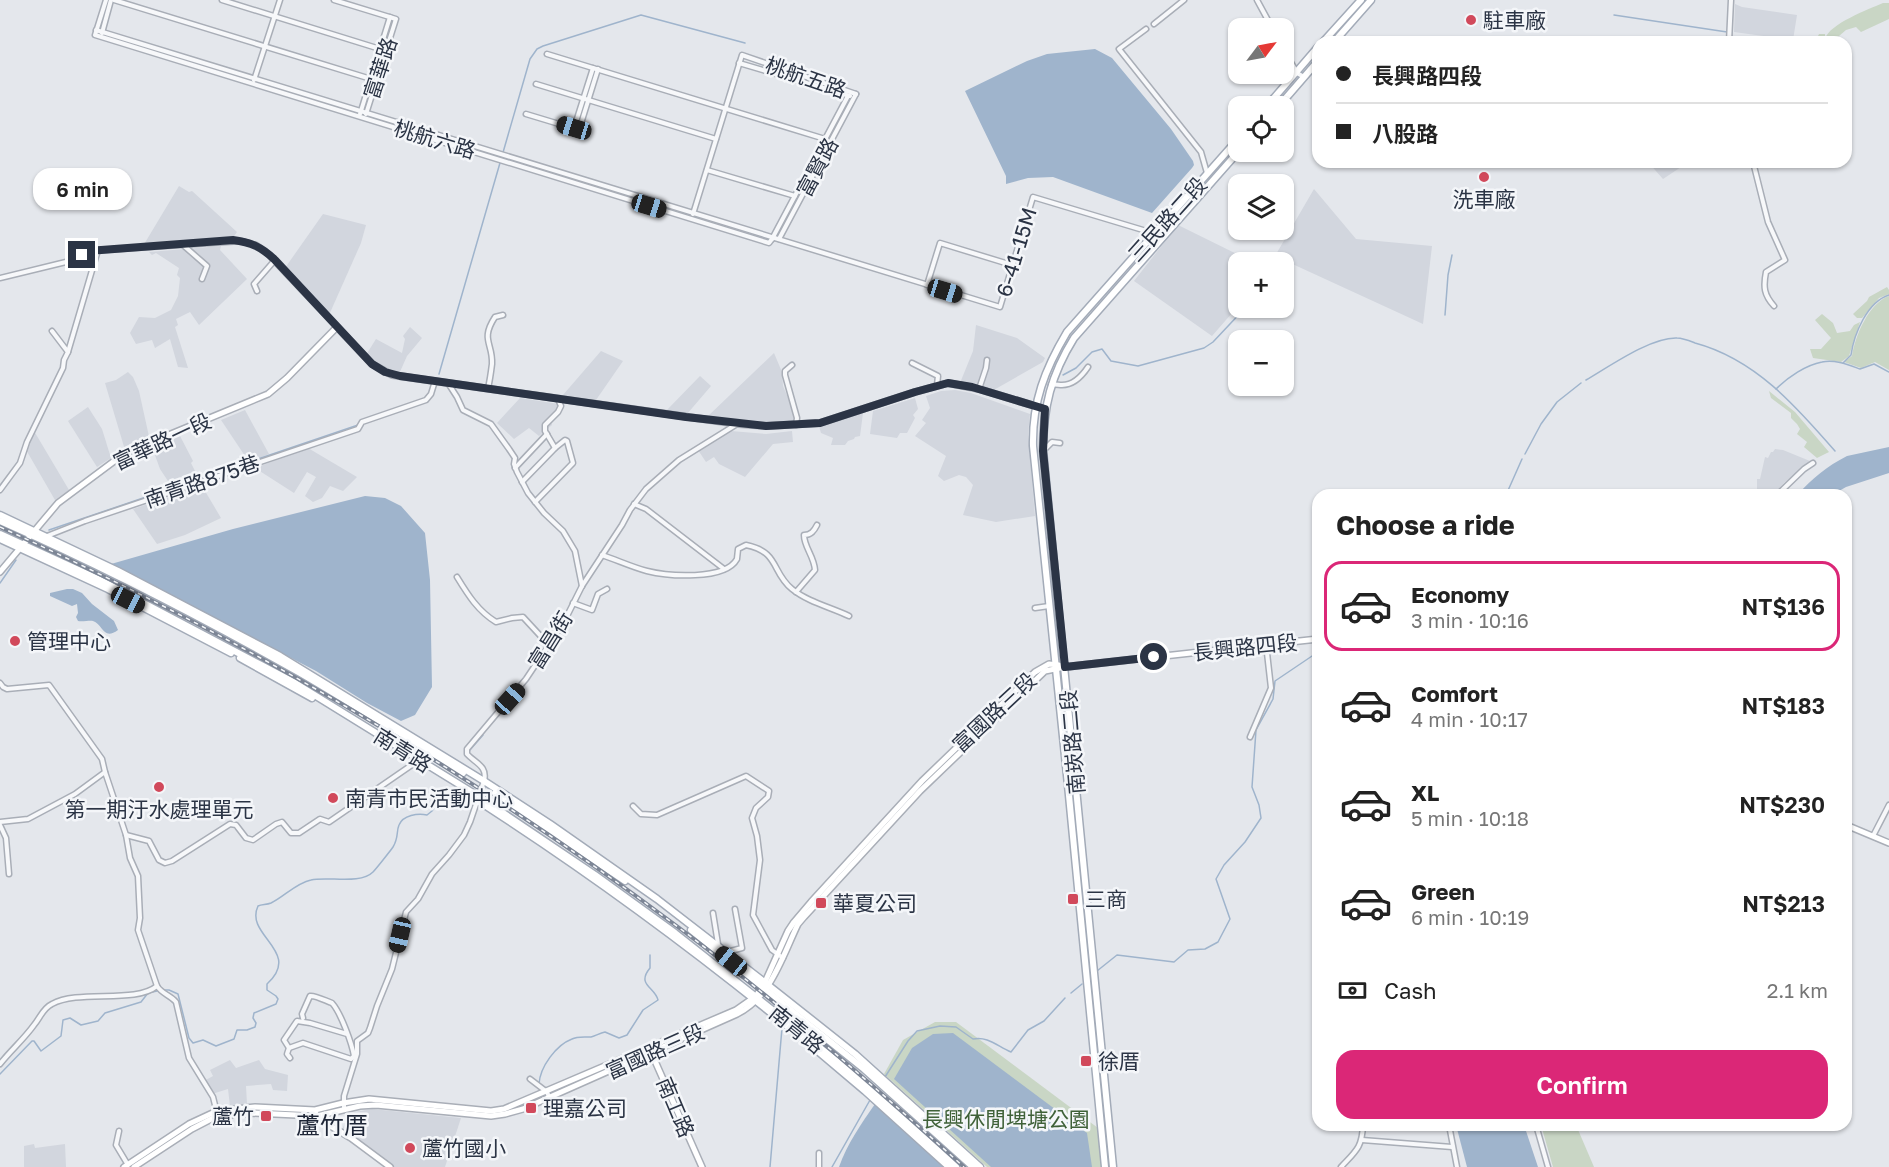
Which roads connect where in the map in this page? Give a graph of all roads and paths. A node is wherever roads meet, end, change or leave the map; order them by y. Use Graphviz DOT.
graph roads {
  1 [pos="106,0"];
  2 [pos="113,0"];
  3 [pos="222,0"];
  4 [pos="280,0"];
  5 [pos="334,0"];
  6 [pos="1184,0"];
  7 [pos="1257,0"];
  8 [pos="1361,0"];
  9 [pos="1371,0"];
  10 [pos="1731,0"];
  11 [pos="274,16"];
  12 [pos="390,17"];
  13 [pos="1267,18"];
  14 [pos="1154,24"];
  15 [pos="1146,29"];
  16 [pos="102,35"];
  17 [pos="1328,36"];
  18 [pos="1339,36"];
  19 [pos="1729,36"];
  20 [pos="265,47"];
  21 [pos="380,49"];
  22 [pos="547,54"];
  23 [pos="1312,54"];
  24 [pos="739,63"];
  25 [pos="1294,68"];
  26 [pos="1312,68"];
  27 [pos="595,69"];
  28 [pos="1297,73"];
  29 [pos="1304,78"];
  30 [pos="371,79"];
  31 [pos="254,81"];
  32 [pos="536,84"];
  33 [pos="856,94"];
  34 [pos="848,96"];
  35 [pos="1276,96"];
  36 [pos="1287,96"];
  37 [pos="586,99"];
  38 [pos="726,109"];
  39 [pos="526,114"];
  40 [pos="363,115"];
  41 [pos="716,139"];
  42 [pos="825,140"];
  43 [pos="1228,150"];
  44 [pos="1229,162"];
  45 [pos="1754,168"];
  46 [pos="707,170"];
  47 [pos="1207,172"];
  48 [pos="795,196"];
  49 [pos="693,214"];
  50 [pos="1154,233"];
  51 [pos="1162,237"];
  52 [pos="772,239"];
  53 [pos="779,239"];
  54 [pos="182,244"];
  55 [pos="98,250"];
  56 [pos="275,260"];
  57 [pos="1012,265"];
  58 [pos="1118,273"];
  59 [pos="1131,273"];
  60 [pos="0,278"];
  61 [pos="202,279"];
  62 [pos="927,285"];
  63 [pos="257,291"];
  64 [pos="1774,306"];
  65 [pos="1000,307"];
  66 [pos="503,315"];
  67 [pos="337,327"];
  68 [pos="52,331"];
  69 [pos="68,352"];
  70 [pos="987,360"];
  71 [pos="912,363"];
  72 [pos="792,365"];
  73 [pos="1088,367"];
  74 [pos="435,381"];
  75 [pos="448,383"];
  76 [pos="937,385"];
  77 [pos="1051,385"];
  78 [pos="488,388"];
  79 [pos="979,389"];
  80 [pos="557,398"];
  81 [pos="1036,406"];
  82 [pos="1045,409"];
  83 [pos="738,424"];
  84 [pos="796,426"];
  85 [pos="547,434"];
  86 [pos="1060,443"];
  87 [pos="555,448"];
  88 [pos="1043,451"];
  89 [pos="1813,463"];
  90 [pos="515,468"];
  91 [pos="522,483"];
  92 [pos="1783,489"];
  93 [pos="0,490"];
  94 [pos="536,502"];
  95 [pos="634,504"];
  96 [pos="0,515"];
  97 [pos="0,521"];
  98 [pos="817,525"];
  99 [pos="32,532"];
  100 [pos="0,534"];
  101 [pos="47,536"];
  102 [pos="0,539"];
  103 [pos="22,547"];
  104 [pos="602,555"];
  105 [pos="724,569"];
  106 [pos="0,572"];
  107 [pos="458,577"];
  108 [pos="582,586"];
  109 [pos="607,589"];
  110 [pos="796,592"];
  111 [pos="140,601"];
  112 [pos="573,603"];
  113 [pos="1050,606"];
  114 [pos="1035,608"];
  115 [pos="157,615"];
  116 [pos="849,616"];
  117 [pos="238,639"];
  118 [pos="1312,640"];
  119 [pos="259,644"];
  120 [pos="548,644"];
  121 [pos="1266,644"];
  122 [pos="232,654"];
  123 [pos="251,660"];
  124 [pos="1056,666"];
  125 [pos="1065,667"];
  126 [pos="0,683"];
  127 [pos="339,691"];
  128 [pos="371,717"];
  129 [pos="1250,737"];
  130 [pos="416,762"];
  131 [pos="105,772"];
  132 [pos="483,783"];
  133 [pos="477,798"];
  134 [pos="1889,805"];
  135 [pos="633,806"];
  136 [pos="0,823"];
  137 [pos="1852,827"];
  138 [pos="126,835"];
  139 [pos="1873,836"];
  140 [pos="1889,843"];
  141 [pos="9,874"];
  142 [pos="627,878"];
  143 [pos="610,886"];
  144 [pos="644,895"];
  145 [pos="623,900"];
  146 [pos="735,909"];
  147 [pos="713,913"];
  148 [pos="718,945"];
  149 [pos="727,952"];
  150 [pos="780,957"];
  151 [pos="765,986"];
  152 [pos="156,987"];
  153 [pos="756,999"];
  154 [pos="780,1000"];
  155 [pos="800,1010"];
  156 [pos="303,1018"];
  157 [pos="346,1034"];
  158 [pos="350,1041"];
  159 [pos="357,1041"];
  160 [pos="289,1048"];
  161 [pos="650,1050"];
  162 [pos="290,1058"];
  163 [pos="0,1064"];
  164 [pos="840,1064"];
  165 [pos="530,1079"];
  166 [pos="853,1082"];
  167 [pos="548,1095"];
  168 [pos="344,1106"];
  169 [pos="316,1113"];
  170 [pos="217,1114"];
  171 [pos="119,1131"];
  172 [pos="1363,1131"];
  173 [pos="1450,1131"];
  174 [pos="1538,1131"];
  175 [pos="950,1139"];
  176 [pos="1362,1140"];
  177 [pos="1452,1147"];
  178 [pos="931,1151"];
  179 [pos="819,1153"];
  180 [pos="962,1157"];
  181 [pos="946,1158"];
  182 [pos="129,1166"];
  183 [pos="390,1167"];
  184 [pos="702,1167"];
  185 [pos="819,1167"];
  186 [pos="949,1167"];
  187 [pos="956,1167"];
  188 [pos="973,1167"];
  189 [pos="980,1167"];
  190 [pos="1105,1167"];
  191 [pos="1113,1167"];
  192 [pos="1341,1167"];
  193 [pos="1457,1167"];
  194 [pos="1548,1167"];
  1 -- 16 [label="street, 桃航六路"];
  2 -- 16 [label="street"];
  2 -- 20 [label="street"];
  3 -- 11 [label="street"];
  4 -- 11 [label="street"];
  5 -- 12 [label="street"];
  6 -- 14 [label="street"];
  7 -- 13 [label="street"];
  8 -- 17 [label="main road"];
  9 -- 18 [label="main road"];
  10 -- 19 [label="street"];
  11 -- 20 [label="street"];
  11 -- 21 [label="street"];
  12 -- 21 [label="street, 富華路"];
  12 -- 40 [label="street, 富華路"];
  15 -- 47 [label="street"];
  16 -- 31 [label="street, 桃航六路"];
  20 -- 30 [label="street"];
  20 -- 31 [label="street"];
  21 -- 30 [label="street, 富華路"];
  22 -- 27 [label="street"];
  23 -- 28 [label="main road"];
  24 -- 33 [label="street, 桃航五路"];
  24 -- 34 [label="street, 桃航五路"];
  24 -- 38 [label="street"];
  25 -- 28 [label="street"];
  26 -- 29 [label="main road"];
  27 -- 37 [label="street"];
  27 -- 38 [label="street"];
  28 -- 29 [label="street"];
  28 -- 35 [label="main road"];
  29 -- 36 [label="main road"];
  30 -- 40 [label="street, 富華路"];
  31 -- 40 [label="street, 桃航六路"];
  32 -- 37 [label="street"];
  33 -- 34 [label="street, 桃航五路"];
  33 -- 53 [label="street, 富賢路"];
  34 -- 42 [label="street, 富賢路"];
  37 -- 39 [label="street"];
  37 -- 41 [label="street"];
  38 -- 41 [label="street"];
  38 -- 42 [label="street"];
  40 -- 49 [label="street, 桃航六路"];
  40 -- 52 [label="street, 桃航六路"];
  41 -- 46 [label="street"];
  42 -- 48 [label="street, 富賢路"];
  43 -- 47 [label="main road, 三民路二段"];
  44 -- 51 [label="main road, 三民路二段"];
  45 -- 64 [label="street"];
  46 -- 48 [label="street"];
  46 -- 49 [label="street"];
  47 -- 50 [label="main road, 三民路二段"];
  48 -- 52 [label="street, 富賢路"];
  49 -- 52 [label="street, 桃航六路"];
  50 -- 51 [label="street"];
  50 -- 57 [label="street, 6-41-15M"];
  50 -- 58 [label="main road, 三民路二段"];
  51 -- 59 [label="main road, 三民路二段"];
  52 -- 53 [label="street, 桃航六路"];
  53 -- 62 [label="street, 桃航六路"];
  54 -- 55 [label="street"];
  54 -- 56 [label="street"];
  54 -- 61 [label="street"];
  55 -- 60 [label="street"];
  55 -- 69 [label="street"];
  56 -- 63 [label="street"];
  56 -- 67 [label="street"];
  57 -- 62 [label="street"];
  57 -- 65 [label="street, 6-41-15M"];
  58 -- 81 [label="main road, 南崁路二段"];
  59 -- 77 [label="main road, 南崁路二段"];
  62 -- 65 [label="street, 桃航六路"];
  66 -- 78 [label="street"];
  67 -- 74 [label="street"];
  67 -- 99 [label="street, 富華路一段"];
  68 -- 69 [label="street"];
  69 -- 93 [label="street"];
  70 -- 79 [label="street"];
  71 -- 76 [label="street"];
  72 -- 84 [label="street"];
  73 -- 77 [label="street"];
  74 -- 75 [label="street"];
  74 -- 101 [label="street, 南青路875巷"];
  75 -- 78 [label="street"];
  75 -- 90 [label="street"];
  76 -- 79 [label="street"];
  76 -- 84 [label="street"];
  77 -- 82 [label="main road, 南崁路二段"];
  78 -- 80 [label="street"];
  79 -- 81 [label="street"];
  80 -- 83 [label="street"];
  80 -- 85 [label="street"];
  81 -- 82 [label="street"];
  81 -- 113 [label="main road, 南崁路二段"];
  82 -- 88 [label="main road, 南崁路二段"];
  83 -- 84 [label="street"];
  83 -- 95 [label="street, 富昌街"];
  85 -- 87 [label="street"];
  85 -- 90 [label="street"];
  86 -- 88 [label="street"];
  87 -- 91 [label="street"];
  87 -- 94 [label="street"];
  88 -- 125 [label="main road, 南崁路二段"];
  89 -- 92 [label="street"];
  90 -- 91 [label="street"];
  91 -- 94 [label="street"];
  94 -- 108 [label="street"];
  95 -- 104 [label="street, 富昌街"];
  95 -- 105 [label="street"];
  96 -- 99 [label="main road"];
  97 -- 99 [label="main road, 南青路"];
  98 -- 110 [label="street"];
  99 -- 101 [label="main road"];
  99 -- 103 [label="street, 富華路一段"];
  99 -- 117 [label="main road, 南青路"];
  100 -- 103 [label="main road, 南青路"];
  101 -- 119 [label="main road"];
  102 -- 103 [label="main road"];
  103 -- 106 [label="street, 富華路一段"];
  103 -- 111 [label="main road, 南青路"];
  103 -- 115 [label="main road"];
  104 -- 105 [label="street"];
  104 -- 108 [label="street, 富昌街"];
  105 -- 110 [label="street"];
  107 -- 120 [label="street"];
  108 -- 112 [label="street, 富昌街"];
  109 -- 112 [label="street"];
  110 -- 116 [label="street"];
  111 -- 115 [label="main road, 南青路"];
  111 -- 123 [label="main road, 南青路"];
  112 -- 120 [label="street, 富昌街"];
  113 -- 114 [label="street"];
  113 -- 124 [label="main road, 南崁路二段"];
  115 -- 122 [label="main road"];
  117 -- 119 [label="main road, 南青路"];
  117 -- 128 [label="main road, 南青路"];
  118 -- 121 [label="street, 長興路四段"];
  119 -- 127 [label="main road"];
  120 -- 132 [label="street, 富昌街"];
  121 -- 125 [label="street, 長興路四段"];
  121 -- 129 [label="street"];
  122 -- 123 [label="main road, 南青路"];
  122 -- 130 [label="main road"];
  123 -- 133 [label="main road, 南青路"];
  124 -- 125 [label="street, 富國路三段"];
  124 -- 150 [label="street, 富國路三段"];
  124 -- 190 [label="main road, 南崁路二段"];
  125 -- 191 [label="main road, 南崁路二段"];
  126 -- 131 [label="street"];
  127 -- 128 [label="main road, 南青路"];
  127 -- 132 [label="main road"];
  128 -- 132 [label="main road, 南青路"];
  130 -- 133 [label="main road"];
  130 -- 138 [label="street"];
  131 -- 136 [label="street"];
  131 -- 138 [label="street"];
  132 -- 133 [label="street"];
  132 -- 142 [label="main road"];
  132 -- 144 [label="main road, 南青路"];
  133 -- 143 [label="main road, 南青路"];
  133 -- 145 [label="main road"];
  133 -- 159 [label="street"];
  134 -- 139 [label="street"];
  135 -- 150 [label="street"];
  136 -- 141 [label="street"];
  137 -- 139 [label="street"];
  138 -- 152 [label="street"];
  139 -- 140 [label="street"];
  142 -- 144 [label="main road, 南青路"];
  142 -- 148 [label="main road"];
  143 -- 145 [label="main road, 南青路"];
  143 -- 153 [label="main road, 南青路"];
  144 -- 151 [label="main road, 南青路"];
  145 -- 153 [label="main road"];
  146 -- 149 [label="street"];
  147 -- 148 [label="street"];
  148 -- 149 [label="main road"];
  149 -- 151 [label="main road"];
  150 -- 151 [label="street, 富國路三段"];
  151 -- 153 [label="street, 富國路三段"];
  151 -- 154 [label="main road, 南青路"];
  151 -- 155 [label="main road"];
  152 -- 163 [label="street"];
  152 -- 170 [label="street"];
  153 -- 161 [label="street, 富國路三段"];
  153 -- 164 [label="main road, 南青路"];
  153 -- 166 [label="main road"];
  154 -- 155 [label="main road, 南青路"];
  154 -- 180 [label="main road, 南青路"];
  155 -- 175 [label="main road"];
  156 -- 157 [label="street"];
  157 -- 158 [label="street"];
  157 -- 160 [label="street"];
  158 -- 159 [label="street"];
  158 -- 160 [label="street"];
  159 -- 168 [label="street"];
  160 -- 162 [label="street"];
  161 -- 167 [label="street, 富國路三段"];
  161 -- 184 [label="street, 南工路"];
  164 -- 166 [label="main road, 南青路"];
  164 -- 181 [label="main road, 南青路"];
  165 -- 167 [label="street"];
  166 -- 178 [label="main road"];
  167 -- 168 [label="street, 富國路三段"];
  168 -- 169 [label="street, 富國路三段"];
  169 -- 170 [label="street, 富國路三段"];
  169 -- 183 [label="street"];
  170 -- 182 [label="street"];
  171 -- 182 [label="street"];
  172 -- 176 [label="street"];
  173 -- 177 [label="street"];
  174 -- 194 [label="street"];
  175 -- 180 [label="main road, 南青路"];
  175 -- 189 [label="main road"];
  176 -- 177 [label="street"];
  176 -- 192 [label="street"];
  177 -- 193 [label="street"];
  178 -- 181 [label="main road, 南青路"];
  178 -- 186 [label="main road"];
  179 -- 185 [label="street"];
  180 -- 188 [label="main road, 南青路"];
  181 -- 187 [label="main road, 南青路"];
}
